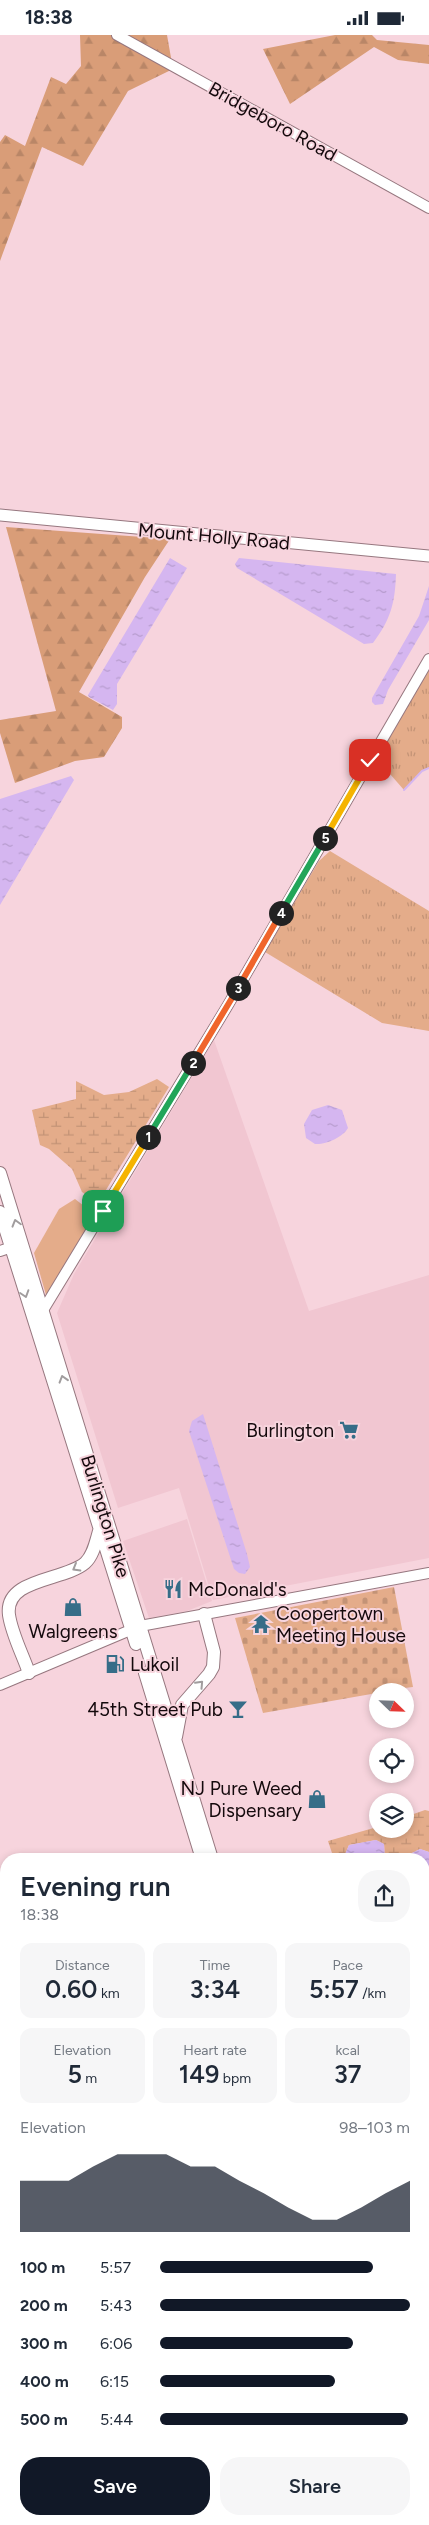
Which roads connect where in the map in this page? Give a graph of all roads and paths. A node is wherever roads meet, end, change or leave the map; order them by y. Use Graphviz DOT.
graph roads {
  1 [pos="117,35"];
  2 [pos="429,208"];
  3 [pos="0,515"];
  4 [pos="429,555"];
  5 [pos="429,659"];
  6 [pos="0,1173"];
  7 [pos="0,1212"];
  8 [pos="11,1247"];
  9 [pos="42,1312"];
  10 [pos="100,1528"];
  11 [pos="429,1573"];
  12 [pos="204,1614"];
  13 [pos="136,1628"];
  14 [pos="29,1673"];
  15 [pos="0,1685"];
  16 [pos="176,1742"];
  17 [pos="200,1853"];
  18 [pos="210,1853"];
  1 -- 2 [label="street, Bridgeboro Road"];
  3 -- 4 [label="main road, Mount Holly Road"];
  5 -- 9 [label="street"];
  8 -- 6 [label="highway, Burlington Pike, one-way"];
  7 -- 8 [label="highway, Burlington Pike"];
  8 -- 9 [label="highway, Burlington Pike"];
  8 -- 10 [label="highway, Burlington Pike, one-way"];
  13 -- 9 [label="highway, Burlington Pike, one-way"];
  10 -- 13 [label="highway, Burlington Pike"];
  10 -- 14 [label="highway, one-way"];
  11 -- 12 [label="street"];
  12 -- 13 [label="street"];
  16 -- 12 [label="highway, one-way"];
  13 -- 14 [label="street"];
  13 -- 16 [label="highway, Burlington Pike"];
  13 -- 17 [label="highway, Burlington Pike"];
  14 -- 15 [label="street"];
  16 -- 18 [label="highway, Burlington Pike"];
}
